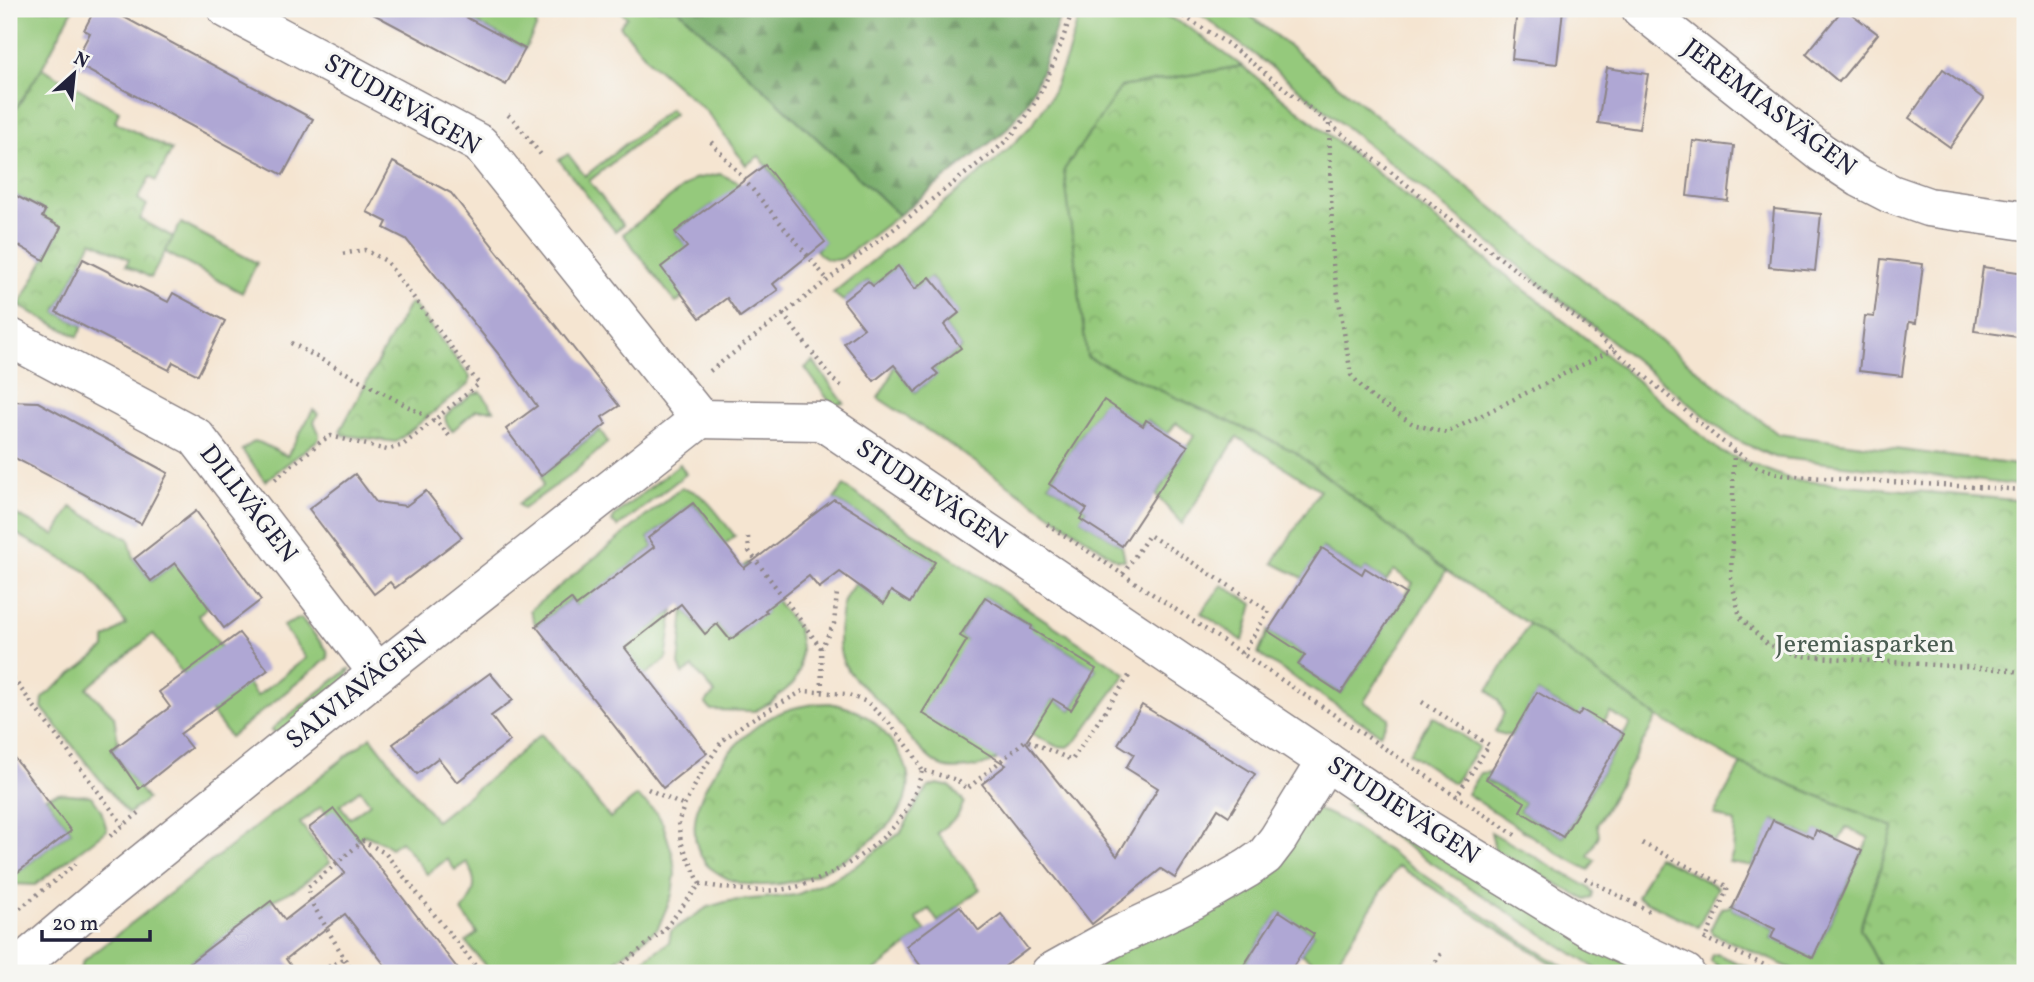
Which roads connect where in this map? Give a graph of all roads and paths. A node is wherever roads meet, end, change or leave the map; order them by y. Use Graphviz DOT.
graph roads {
  1 [pos="227,9"];
  2 [pos="1073,9"];
  3 [pos="1172,9"];
  4 [pos="1641,9"];
  5 [pos="1329,124"];
  6 [pos="711,142"];
  7 [pos="2025,221"];
  8 [pos="341,254"];
  9 [pos="828,280"];
  10 [pos="783,314"];
  11 [pos="9,337"];
  12 [pos="291,343"];
  13 [pos="1614,349"];
  14 [pos="843,387"];
  15 [pos="690,407"];
  16 [pos="433,420"];
  17 [pos="451,438"];
  18 [pos="1734,450"];
  19 [pos="2025,490"];
  20 [pos="247,502"];
  21 [pos="1043,521"];
  22 [pos="748,537"];
  23 [pos="1123,574"];
  24 [pos="836,593"];
  25 [pos="821,648"];
  26 [pos="1160,649"];
  27 [pos="1242,654"];
  28 [pos="9,673"];
  29 [pos="378,673"];
  30 [pos="2025,674"];
  31 [pos="822,691"];
  32 [pos="1422,702"];
  33 [pos="1326,761"];
  34 [pos="922,770"];
  35 [pos="648,789"];
  36 [pos="1456,797"];
  37 [pos="684,806"];
  38 [pos="123,825"];
  39 [pos="1522,840"];
  40 [pos="1642,843"];
  41 [pos="1578,874"];
  42 [pos="51,884"];
  43 [pos="700,884"];
  44 [pos="1656,915"];
  45 [pos="9,916"];
  46 [pos="1696,934"];
  47 [pos="1706,939"];
  48 [pos="1442,951"];
  49 [pos="344,959"];
  50 [pos="1693,962"];
  51 [pos="18,964"];
  52 [pos="316,973"];
  53 [pos="353,973"];
  54 [pos="481,973"];
  55 [pos="612,973"];
  56 [pos="1050,973"];
  57 [pos="1428,973"];
  58 [pos="1782,973"];
  1 -- 15 [label="street, STUDIEVÄGEN"];
  2 -- 9 [label="path"];
  3 -- 5 [label="path"];
  4 -- 7 [label="street, JEREMIASVÄGEN"];
  5 -- 13 [label="path"];
  5 -- 13 [label="path"];
  6 -- 9 [label="path"];
  8 -- 16 [label="path"];
  9 -- 10 [label="path"];
  10 -- 14 [label="path"];
  10 -- 15 [label="path"];
  11 -- 20 [label="street, DILLVÄGEN"];
  12 -- 16 [label="path"];
  13 -- 18 [label="path"];
  15 -- 26 [label="street, STUDIEVÄGEN"];
  15 -- 29 [label="street, SALVIAVÄGEN"];
  16 -- 17 [label="path"];
  16 -- 20 [label="path"];
  18 -- 19 [label="path"];
  18 -- 30 [label="path"];
  20 -- 29 [label="street, DILLVÄGEN"];
  21 -- 23 [label="path"];
  22 -- 25 [label="path"];
  23 -- 27 [label="path"];
  23 -- 27 [label="path"];
  24 -- 25 [label="path"];
  25 -- 31 [label="path"];
  26 -- 33 [label="street, STUDIEVÄGEN"];
  26 -- 34 [label="path"];
  27 -- 36 [label="path"];
  28 -- 38 [label="path"];
  29 -- 51 [label="street, SALVIAVÄGEN"];
  31 -- 34 [label="path"];
  31 -- 37 [label="path"];
  32 -- 36 [label="path"];
  33 -- 50 [label="street, STUDIEVÄGEN"];
  33 -- 56 [label="street"];
  34 -- 43 [label="path"];
  35 -- 37 [label="path"];
  36 -- 39 [label="path"];
  37 -- 43 [label="path"];
  40 -- 47 [label="path"];
  41 -- 44 [label="path"];
  42 -- 45 [label="path"];
  43 -- 55 [label="path"];
  46 -- 47 [label="path"];
  47 -- 50 [label="path"];
  47 -- 58 [label="path"];
  48 -- 57 [label="path"];
  49 -- 52 [label="path"];
  49 -- 53 [label="path"];
  49 -- 54 [label="path"];
}
